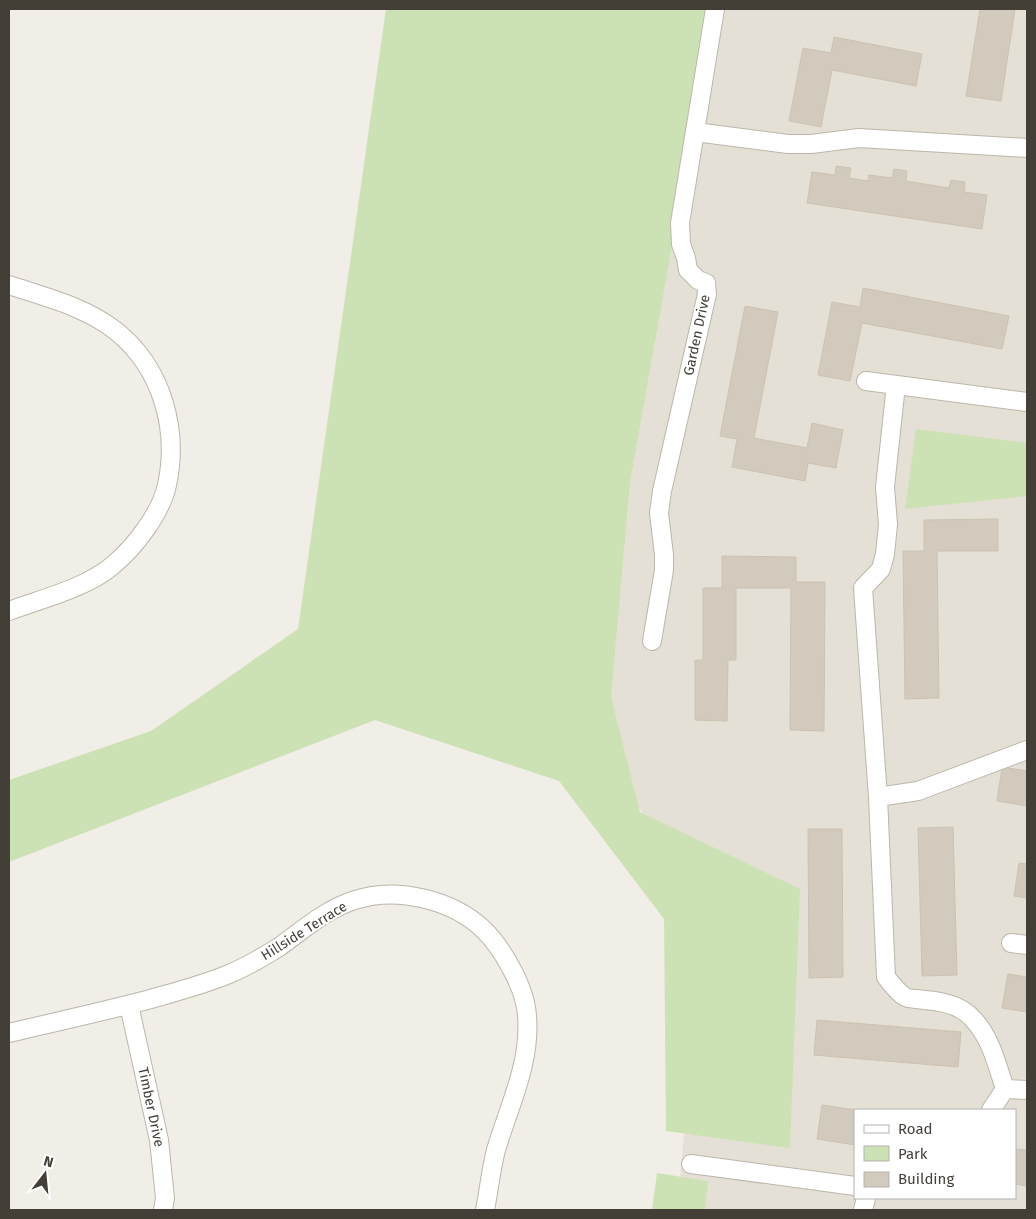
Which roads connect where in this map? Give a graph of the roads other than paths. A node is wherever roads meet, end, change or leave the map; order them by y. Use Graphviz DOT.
graph roads {
  1 [pos="715,9"];
  2 [pos="695,132"];
  3 [pos="1027,148"];
  4 [pos="9,285"];
  5 [pos="866,381"];
  6 [pos="896,385"];
  7 [pos="1027,402"];
  8 [pos="9,611"];
  9 [pos="652,641"];
  10 [pos="1027,750"];
  11 [pos="878,797"];
  12 [pos="129,1004"];
  13 [pos="9,1033"];
  14 [pos="1005,1089"];
  15 [pos="1027,1090"];
  16 [pos="992,1109"];
  17 [pos="691,1164"];
  18 [pos="854,1186"];
  19 [pos="163,1210"];
  20 [pos="485,1210"];
  1 -- 2 [label="street, Garden Drive"];
  2 -- 3 [label="street"];
  2 -- 9 [label="street, Garden Drive"];
  4 -- 8 [label="street"];
  5 -- 6 [label="street"];
  6 -- 7 [label="street"];
  6 -- 11 [label="street"];
  10 -- 11 [label="street"];
  11 -- 14 [label="street"];
  12 -- 13 [label="street, Hillside Terrace"];
  12 -- 19 [label="street, Timber Drive"];
  12 -- 20 [label="street, Hillside Terrace"];
  14 -- 15 [label="street"];
  14 -- 16 [label="street"];
  17 -- 18 [label="street"];
}
